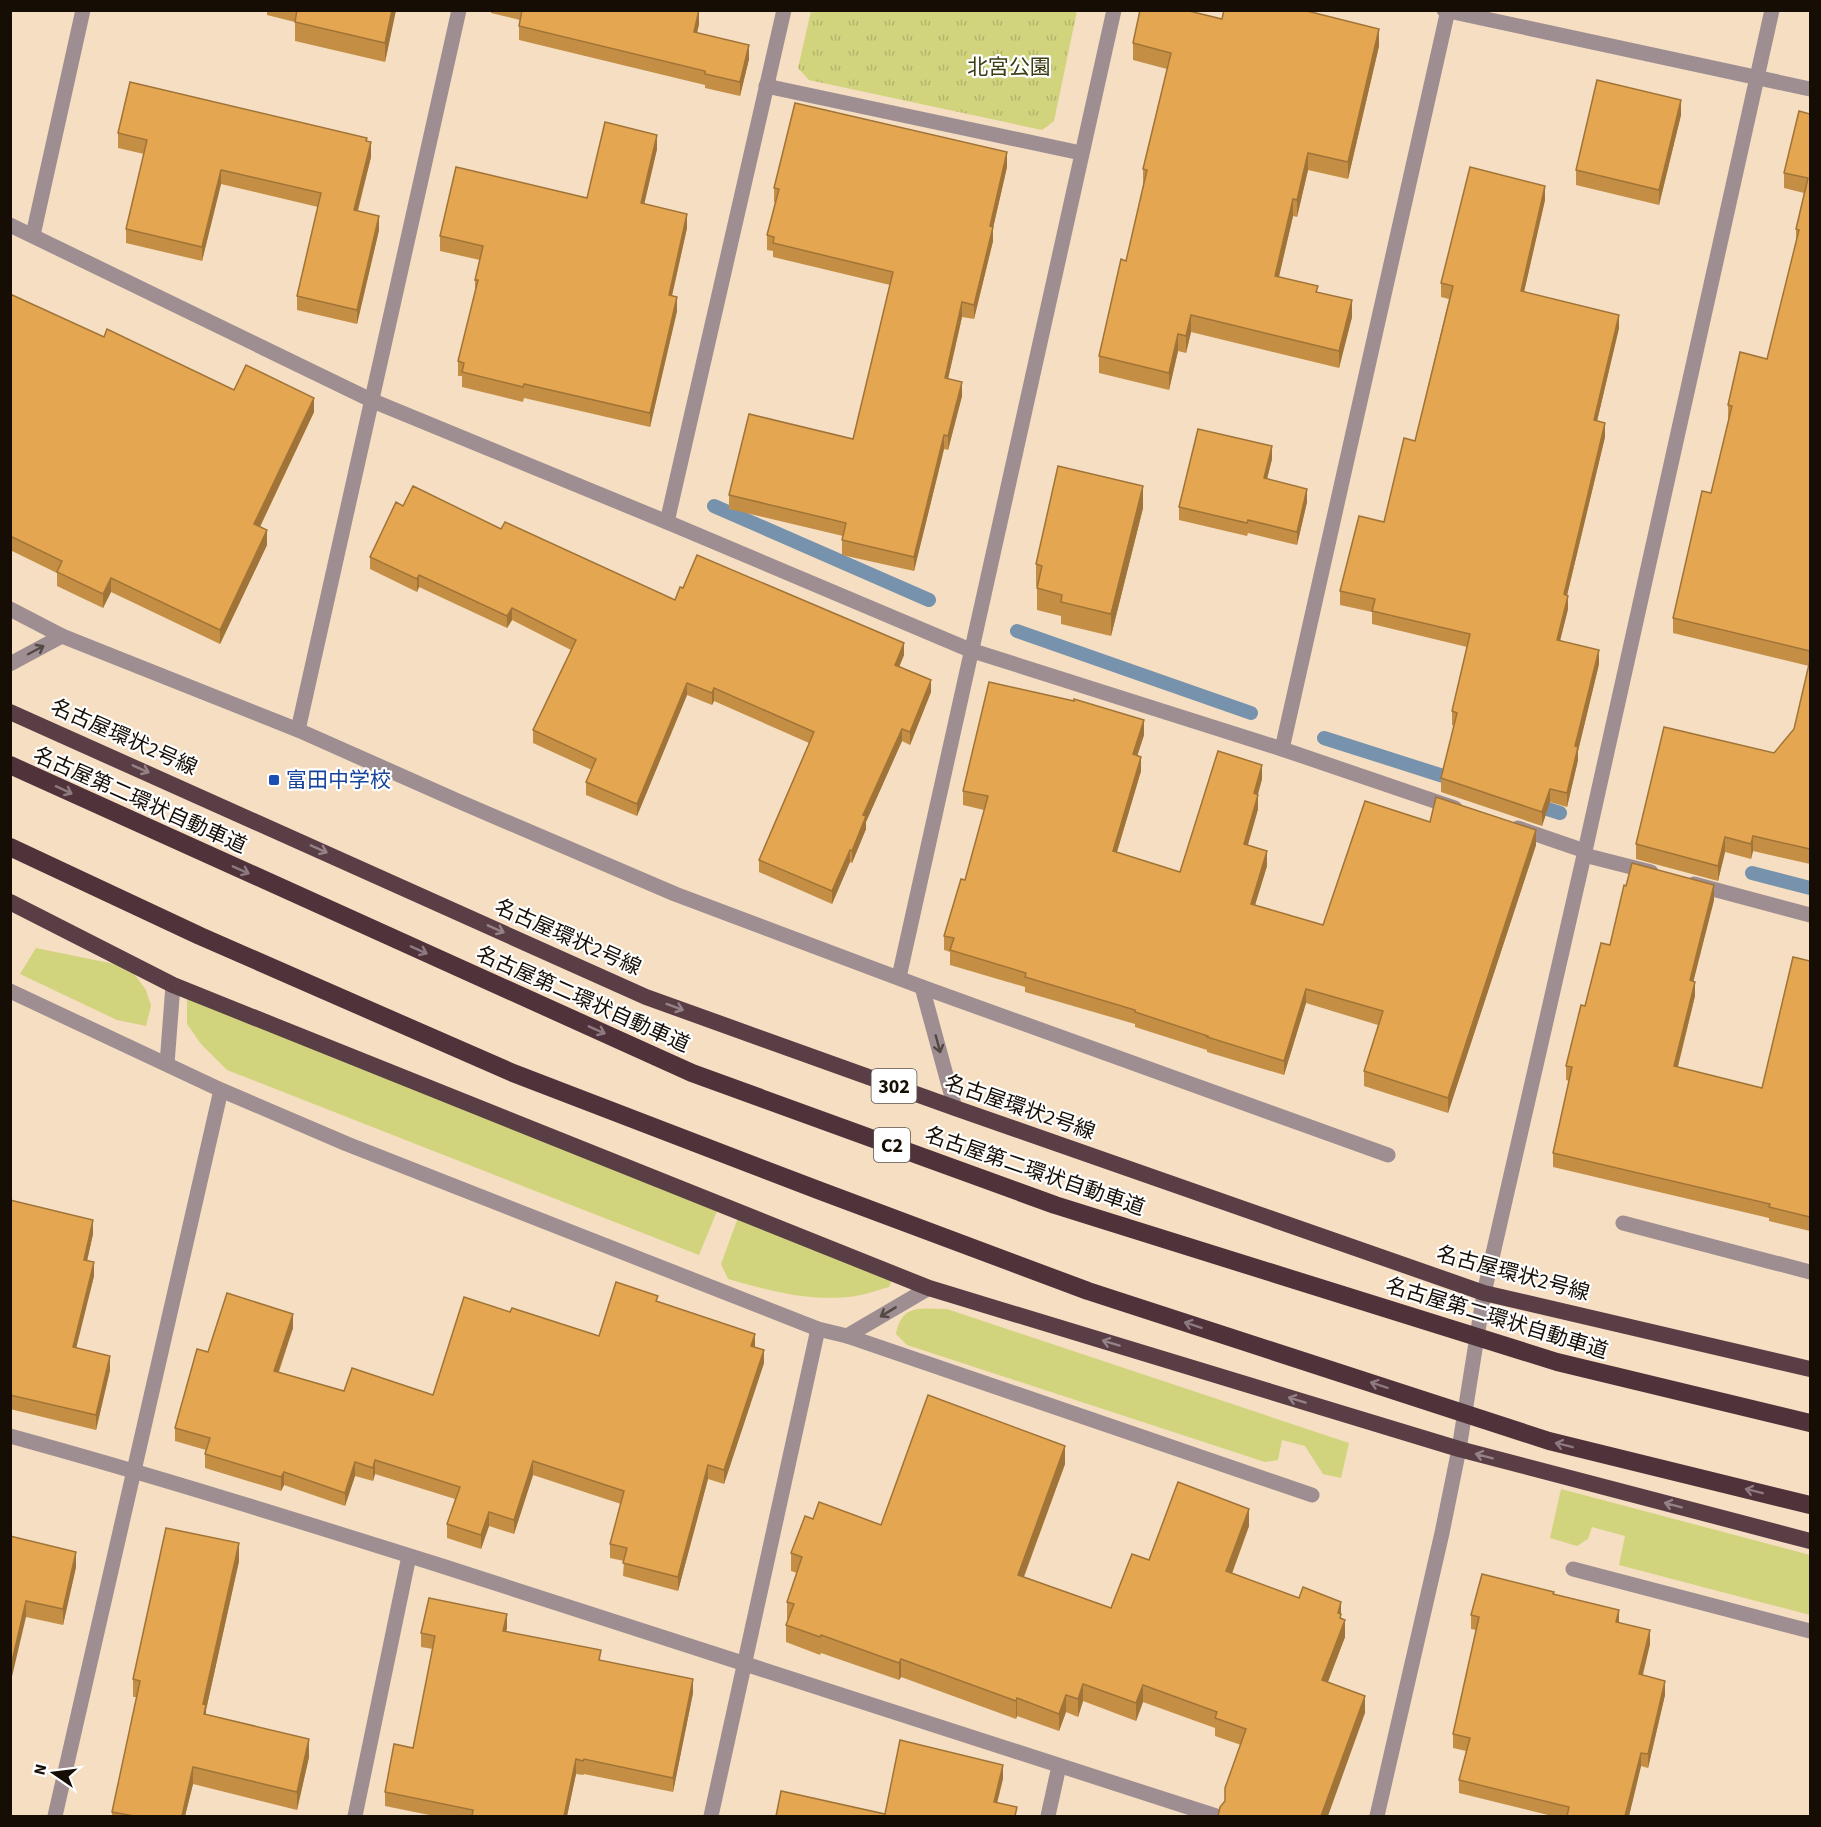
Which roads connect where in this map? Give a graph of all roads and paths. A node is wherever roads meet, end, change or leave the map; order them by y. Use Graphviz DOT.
graph roads {
  1 [pos="84,10"];
  2 [pos="459,10"];
  3 [pos="784,10"];
  4 [pos="1114,10"];
  5 [pos="1772,10"];
  6 [pos="1446,11"];
  7 [pos="1756,78"];
  8 [pos="766,86"];
  9 [pos="1810,89"];
  10 [pos="1081,153"];
  11 [pos="10,225"];
  12 [pos="33,235"];
  13 [pos="373,401"];
  14 [pos="668,522"];
  15 [pos="10,609"];
  16 [pos="62,636"];
  17 [pos="970,650"];
  18 [pos="10,664"];
  19 [pos="10,711"];
  20 [pos="298,730"];
  21 [pos="1282,749"];
  22 [pos="10,765"];
  23 [pos="1472,813"];
  24 [pos="1506,825"];
  25 [pos="10,847"];
  26 [pos="1585,853"];
  27 [pos="10,902"];
  28 [pos="1810,915"];
  29 [pos="899,977"];
  30 [pos="173,985"];
  31 [pos="922,987"];
  32 [pos="10,991"];
  33 [pos="167,1064"];
  34 [pos="221,1090"];
  35 [pos="955,1108"];
  36 [pos="1388,1155"];
  37 [pos="1623,1223"];
  38 [pos="1810,1272"];
  39 [pos="929,1287"];
  40 [pos="1484,1293"];
  41 [pos="818,1329"];
  42 [pos="847,1336"];
  43 [pos="1810,1369"];
  44 [pos="1810,1423"];
  45 [pos="10,1436"];
  46 [pos="1459,1449"];
  47 [pos="134,1470"];
  48 [pos="1312,1495"];
  49 [pos="1810,1505"];
  50 [pos="1810,1541"];
  51 [pos="409,1556"];
  52 [pos="1572,1569"];
  53 [pos="1810,1631"];
  54 [pos="745,1662"];
  55 [pos="1059,1766"];
  56 [pos="55,1816"];
  57 [pos="355,1816"];
  58 [pos="711,1816"];
  59 [pos="1048,1816"];
  60 [pos="1216,1816"];
  61 [pos="1377,1816"];
  1 -- 12 [label="street"];
  2 -- 13 [label="street"];
  3 -- 8 [label="street"];
  4 -- 10 [label="street"];
  5 -- 7 [label="street"];
  6 -- 7 [label="street"];
  6 -- 21 [label="street"];
  7 -- 9 [label="street"];
  7 -- 26 [label="street"];
  8 -- 10 [label="street"];
  8 -- 14 [label="street"];
  10 -- 17 [label="street"];
  11 -- 12 [label="street"];
  12 -- 13 [label="street"];
  13 -- 14 [label="street"];
  13 -- 20 [label="street"];
  14 -- 17 [label="street"];
  15 -- 16 [label="street"];
  18 -- 16 [label="street, one-way"];
  16 -- 20 [label="street"];
  17 -- 21 [label="street"];
  17 -- 29 [label="street"];
  19 -- 35 [label="highway, 名古屋環状2号線 / 302, one-way"];
  20 -- 29 [label="street"];
  21 -- 23 [label="street"];
  22 -- 44 [label="highway, 名古屋第二環状自動車道 / C2, one-way, bridge"];
  24 -- 26 [label="street"];
  49 -- 25 [label="highway, one-way, bridge"];
  26 -- 28 [label="street"];
  26 -- 40 [label="street"];
  27 -- 30 [label="highway"];
  29 -- 31 [label="street"];
  30 -- 33 [label="street"];
  30 -- 39 [label="highway"];
  31 -- 35 [label="street, one-way"];
  31 -- 36 [label="street"];
  32 -- 33 [label="street"];
  33 -- 34 [label="street"];
  34 -- 41 [label="street"];
  34 -- 47 [label="street"];
  35 -- 40 [label="highway, 名古屋環状2号線 / 302"];
  37 -- 38 [label="street"];
  39 -- 42 [label="street, one-way"];
  46 -- 39 [label="highway, one-way"];
  40 -- 43 [label="highway, 名古屋環状2号線 / 302"];
  40 -- 46 [label="street"];
  41 -- 42 [label="street"];
  41 -- 54 [label="street"];
  42 -- 48 [label="street"];
  45 -- 47 [label="street"];
  50 -- 46 [label="highway, one-way"];
  46 -- 61 [label="street"];
  47 -- 51 [label="street"];
  47 -- 56 [label="street"];
  51 -- 54 [label="street"];
  51 -- 57 [label="street"];
  52 -- 53 [label="street"];
  54 -- 55 [label="street"];
  54 -- 58 [label="street"];
  55 -- 59 [label="street"];
  55 -- 60 [label="street"];
}
